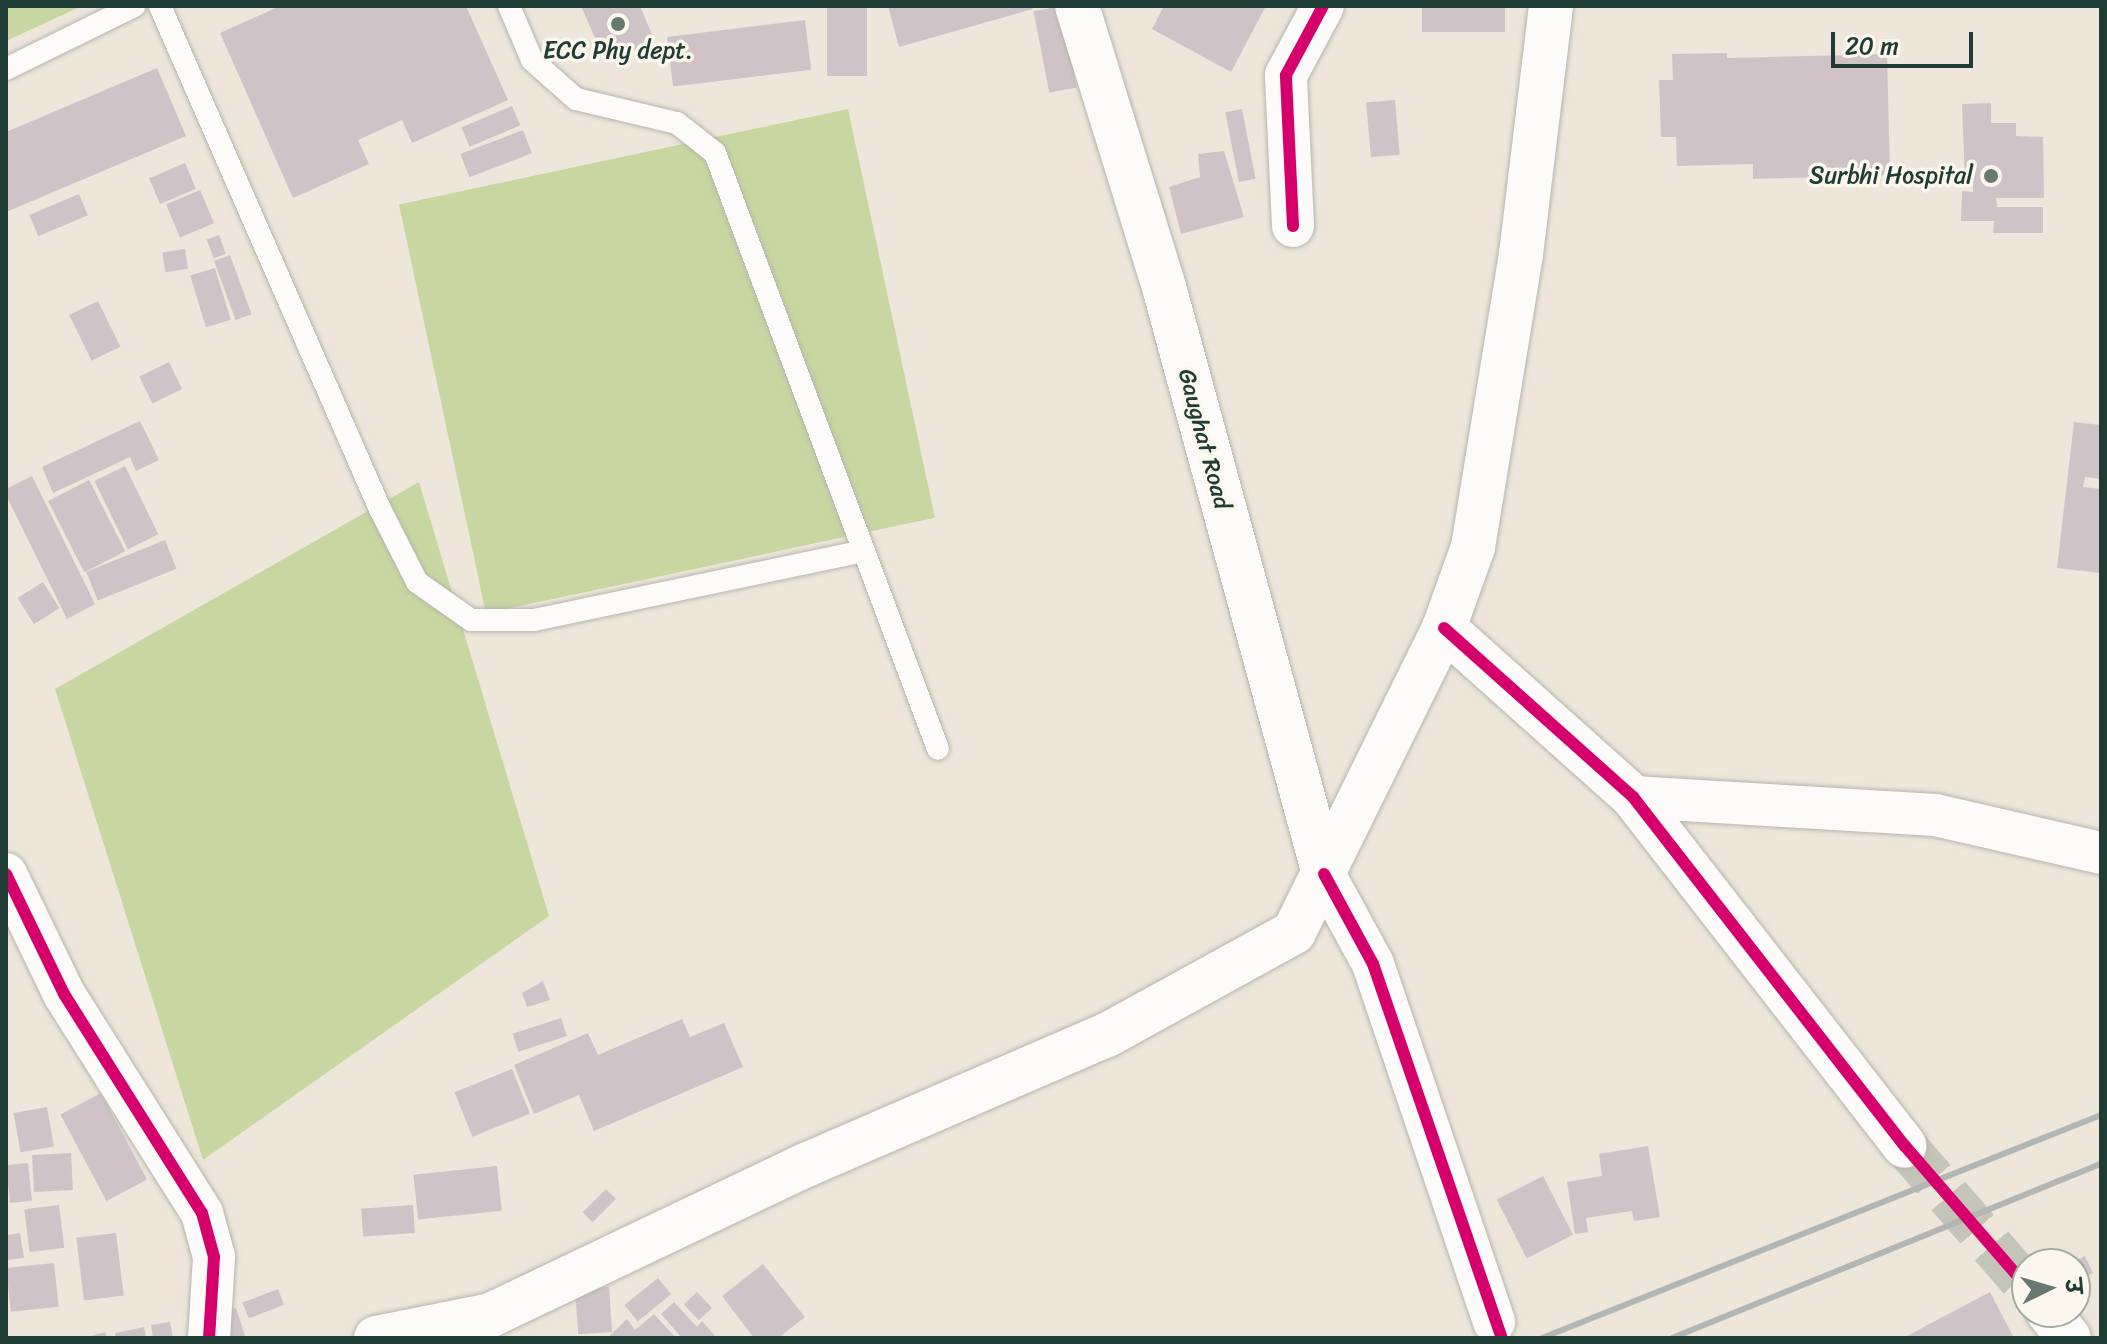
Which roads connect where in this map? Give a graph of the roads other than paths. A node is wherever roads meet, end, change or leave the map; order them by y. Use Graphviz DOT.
graph roads {
  1 [pos="134,6"];
  2 [pos="160,6"];
  3 [pos="509,6"];
  4 [pos="1077,6"];
  5 [pos="1323,6"];
  6 [pos="1551,6"];
  7 [pos="6,69"];
  8 [pos="1293,226"];
  9 [pos="864,551"];
  10 [pos="1444,628"];
  11 [pos="938,749"];
  12 [pos="1633,797"];
  13 [pos="2101,853"];
  14 [pos="6,874"];
  15 [pos="1324,874"];
  16 [pos="1905,1146"];
  17 [pos="1494,1322"];
  18 [pos="487,1326"];
  19 [pos="209,1338"];
  20 [pos="376,1338"];
  1 -- 7 [label="lane"];
  2 -- 9 [label="lane"];
  3 -- 9 [label="lane"];
  4 -- 15 [label="main road, Gaughat Road"];
  5 -- 8 [label="street"];
  6 -- 10 [label="main road"];
  9 -- 11 [label="lane"];
  10 -- 12 [label="main road"];
  10 -- 15 [label="main road"];
  12 -- 13 [label="street"];
  12 -- 16 [label="main road"];
  14 -- 19 [label="street"];
  15 -- 17 [label="street"];
  15 -- 18 [label="main road"];
  18 -- 20 [label="main road"];
}
